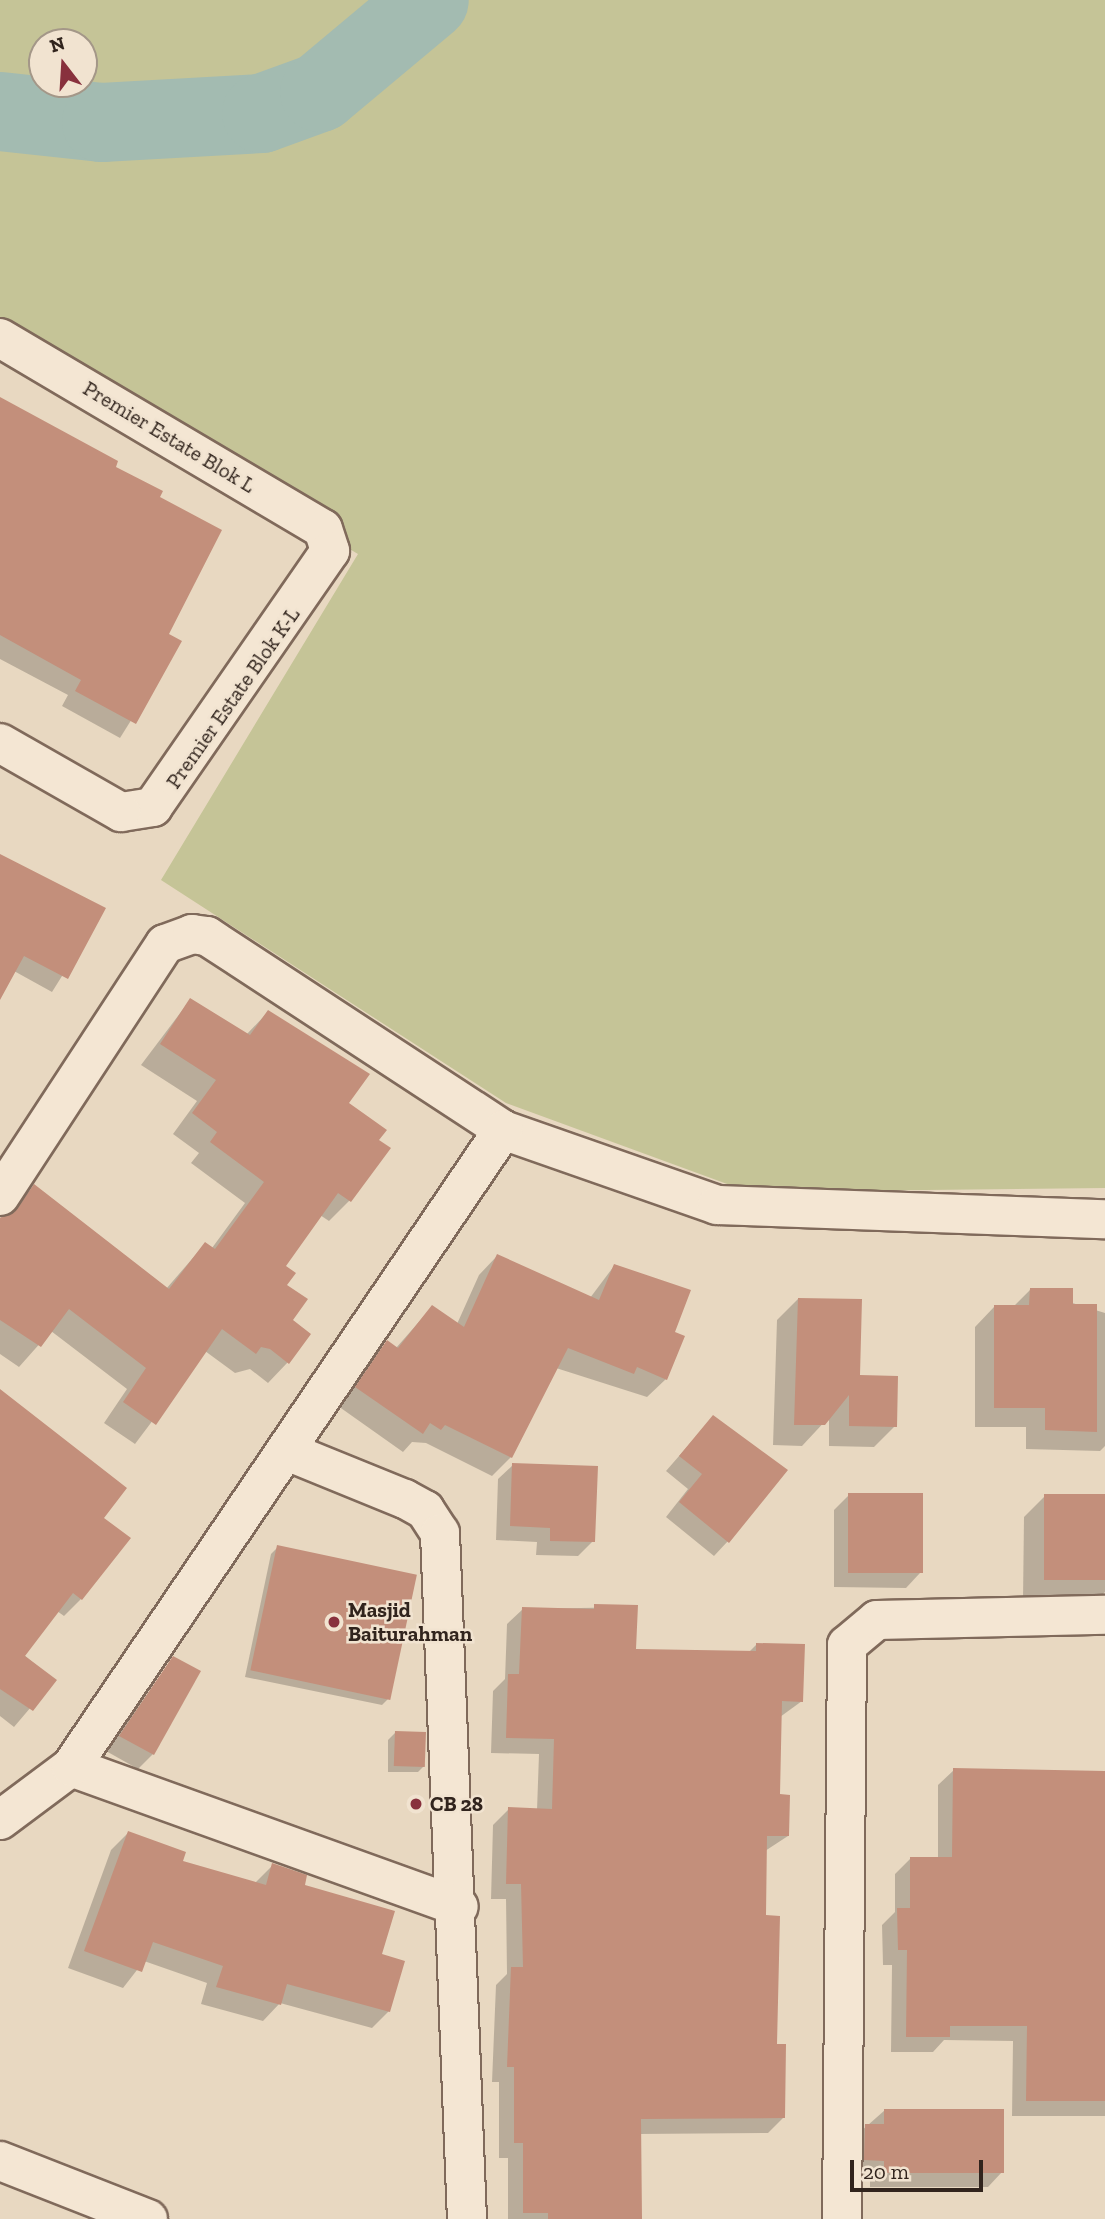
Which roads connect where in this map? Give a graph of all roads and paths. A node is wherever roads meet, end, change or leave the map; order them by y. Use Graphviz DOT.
graph roads {
  1 [pos="0,338"];
  2 [pos="329,544"];
  3 [pos="0,743"];
  4 [pos="503,1130"];
  5 [pos="0,1196"];
  6 [pos="1105,1219"];
  7 [pos="289,1452"];
  8 [pos="1105,1615"];
  9 [pos="71,1767"];
  10 [pos="0,1820"];
  11 [pos="459,1907"];
  12 [pos="0,2161"];
  13 [pos="148,2219"];
  14 [pos="467,2219"];
  15 [pos="842,2219"];
  1 -- 2 [label="street, Premier Estate Blok L"];
  2 -- 3 [label="street, Premier Estate Blok K-L"];
  4 -- 5 [label="street"];
  4 -- 6 [label="street"];
  4 -- 7 [label="street"];
  7 -- 9 [label="street"];
  7 -- 11 [label="street"];
  8 -- 15 [label="street"];
  9 -- 10 [label="street"];
  9 -- 11 [label="street"];
  11 -- 14 [label="street"];
  12 -- 13 [label="street"];
}
